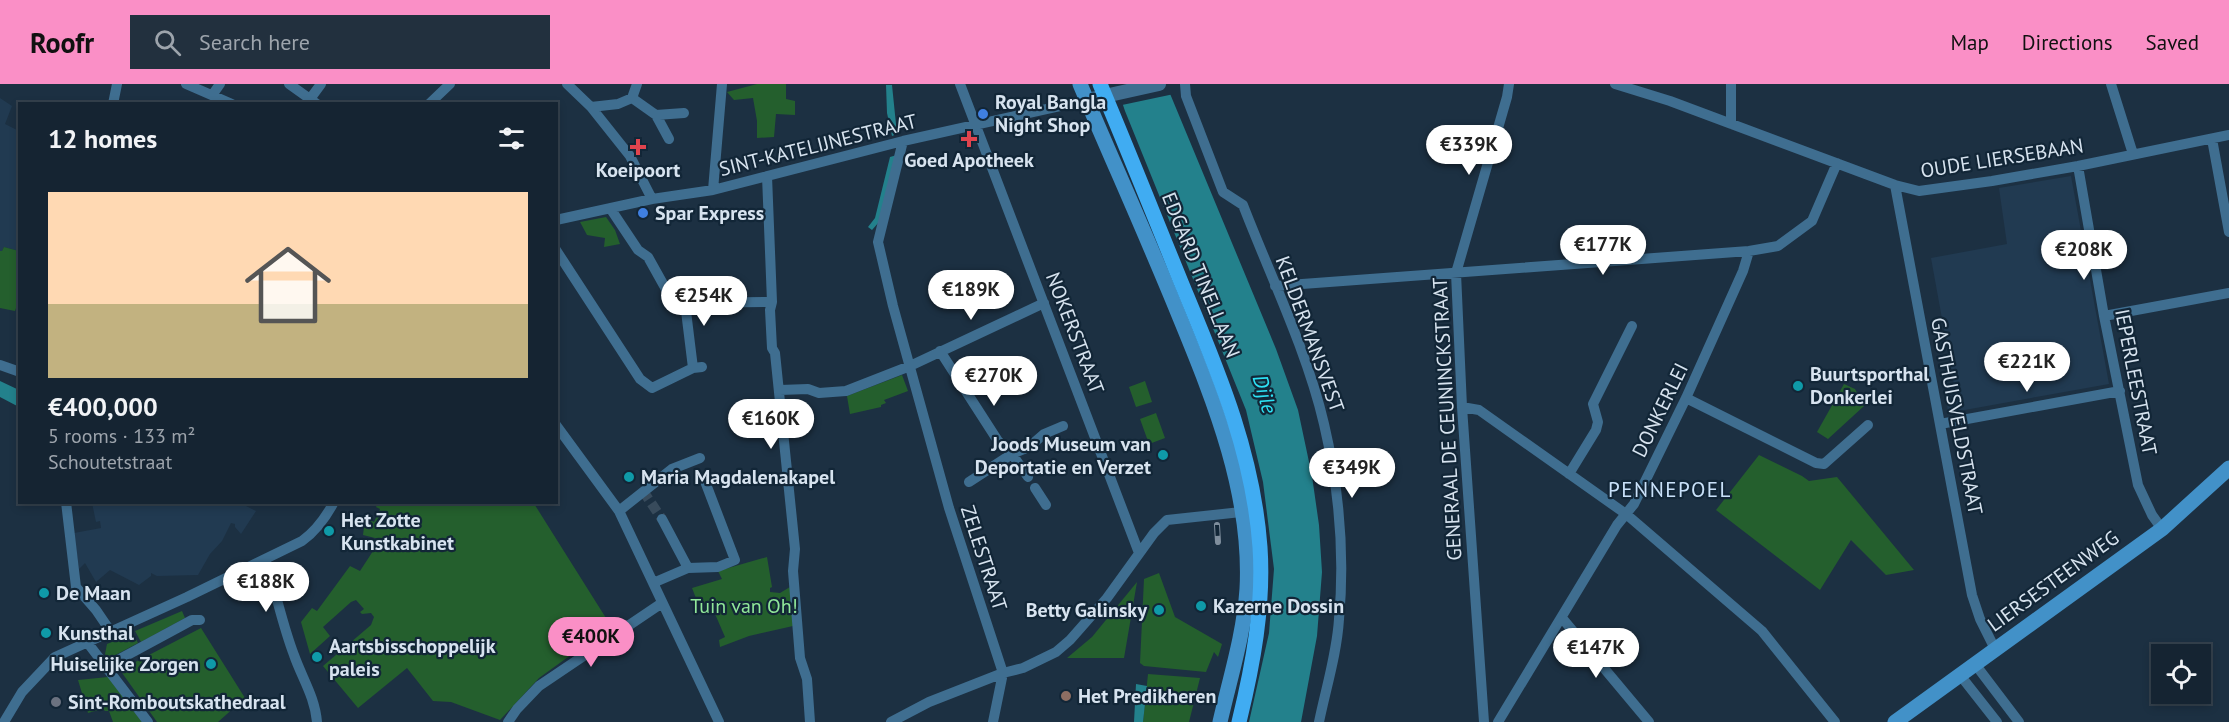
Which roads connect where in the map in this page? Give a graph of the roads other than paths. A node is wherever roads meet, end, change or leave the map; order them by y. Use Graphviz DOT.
graph roads {
  1 [pos="117,84"];
  2 [pos="186,84"];
  3 [pos="220,84"];
  4 [pos="290,84"];
  5 [pos="321,84"];
  6 [pos="450,84"];
  7 [pos="567,84"];
  8 [pos="637,84"];
  9 [pos="722,84"];
  10 [pos="960,84"];
  11 [pos="1080,84"];
  12 [pos="1159,84"];
  13 [pos="1185,84"];
  14 [pos="1509,84"];
  15 [pos="1615,84"];
  16 [pos="1731,84"];
  17 [pos="2111,84"];
  18 [pos="1107,91"];
  19 [pos="213,94"];
  20 [pos="632,98"];
  21 [pos="1087,100"];
  22 [pos="313,101"];
  23 [pos="113,102"];
  24 [pos="228,102"];
  25 [pos="431,102"];
  26 [pos="591,107"];
  27 [pos="684,113"];
  28 [pos="656,115"];
  29 [pos="1731,124"];
  30 [pos="975,126"];
  31 [pos="2229,135"];
  32 [pos="2212,139"];
  33 [pos="669,140"];
  34 [pos="903,141"];
  35 [pos="2133,154"];
  36 [pos="1837,163"];
  37 [pos="2078,166"];
  38 [pos="766,176"];
  39 [pos="1896,185"];
  40 [pos="713,190"];
  41 [pos="652,199"];
  42 [pos="610,208"];
  43 [pos="558,220"];
  44 [pos="2229,232"];
  45 [pos="1749,251"];
  46 [pos="558,253"];
  47 [pos="1456,273"];
  48 [pos="1275,286"];
  49 [pos="2229,293"];
  50 [pos="772,302"];
  51 [pos="686,303"];
  52 [pos="1044,303"];
  53 [pos="2104,315"];
  54 [pos="1632,326"];
  55 [pos="940,351"];
  56 [pos="0,365"];
  57 [pos="910,366"];
  58 [pos="18,371"];
  59 [pos="780,390"];
  60 [pos="2120,391"];
  61 [pos="1686,398"];
  62 [pos="1462,407"];
  63 [pos="1940,424"];
  64 [pos="1063,426"];
  65 [pos="1868,426"];
  66 [pos="558,428"];
  67 [pos="1012,453"];
  68 [pos="700,458"];
  69 [pos="2229,468"];
  70 [pos="1569,474"];
  71 [pos="1028,477"];
  72 [pos="969,482"];
  73 [pos="706,484"];
  74 [pos="1035,488"];
  75 [pos="1255,502"];
  76 [pos="66,504"];
  77 [pos="333,504"];
  78 [pos="1046,505"];
  79 [pos="619,511"];
  80 [pos="1241,512"];
  81 [pos="1626,514"];
  82 [pos="662,519"];
  83 [pos="2162,529"];
  84 [pos="1139,553"];
  85 [pos="265,560"];
  86 [pos="688,568"];
  87 [pos="653,583"];
  88 [pos="662,603"];
  89 [pos="1562,618"];
  90 [pos="200,620"];
  91 [pos="111,632"];
  92 [pos="87,642"];
  93 [pos="1995,649"];
  94 [pos="1975,664"];
  95 [pos="105,667"];
  96 [pos="1003,673"];
  97 [pos="1960,675"];
  98 [pos="4,722"];
  99 [pos="148,722"];
  100 [pos="317,722"];
  101 [pos="508,722"];
  102 [pos="719,722"];
  103 [pos="810,722"];
  104 [pos="891,722"];
  105 [pos="993,722"];
  106 [pos="1220,722"];
  107 [pos="1239,722"];
  108 [pos="1318,722"];
  109 [pos="1484,722"];
  110 [pos="1498,722"];
  111 [pos="1649,722"];
  112 [pos="1834,722"];
  113 [pos="1895,722"];
  114 [pos="1997,722"];
  115 [pos="2019,722"];
  1 -- 23 [label="street"];
  2 -- 19 [label="street"];
  3 -- 19 [label="street"];
  4 -- 22 [label="street"];
  5 -- 22 [label="street"];
  6 -- 25 [label="street"];
  7 -- 26 [label="street"];
  8 -- 20 [label="street"];
  9 -- 40 [label="street"];
  10 -- 30 [label="street, NOKERSTRAAT"];
  11 -- 21 [label="main road, EDGARD TINELLAAN"];
  12 -- 18 [label="street"];
  13 -- 48 [label="street, KELDERMANSVEST"];
  14 -- 47 [label="street, GENERAAL DE CEUNINCKSTRAAT"];
  15 -- 29 [label="street, OUDE LIERSEBAAN"];
  16 -- 29 [label="street"];
  17 -- 35 [label="street"];
  18 -- 21 [label="street"];
  18 -- 75 [label="main road, EDGARD TINELLAAN"];
  19 -- 24 [label="street"];
  20 -- 26 [label="street"];
  20 -- 28 [label="street"];
  21 -- 30 [label="street, SINT-KATELIJNESTRAAT"];
  21 -- 80 [label="main road, EDGARD TINELLAAN"];
  26 -- 41 [label="street"];
  27 -- 28 [label="street"];
  28 -- 33 [label="street"];
  29 -- 36 [label="street, OUDE LIERSEBAAN"];
  30 -- 34 [label="street, SINT-KATELIJNESTRAAT"];
  30 -- 52 [label="street, NOKERSTRAAT"];
  31 -- 32 [label="street, OUDE LIERSEBAAN"];
  32 -- 35 [label="street, OUDE LIERSEBAAN"];
  32 -- 44 [label="street"];
  34 -- 38 [label="street, SINT-KATELIJNESTRAAT"];
  34 -- 57 [label="street, ZELESTRAAT"];
  35 -- 37 [label="street, OUDE LIERSEBAAN"];
  36 -- 39 [label="street, OUDE LIERSEBAAN"];
  36 -- 45 [label="street"];
  37 -- 39 [label="street, OUDE LIERSEBAAN"];
  37 -- 53 [label="street, IEPERLEESTRAAT"];
  38 -- 40 [label="street, SINT-KATELIJNESTRAAT"];
  38 -- 50 [label="street"];
  39 -- 63 [label="street, GASTHUISVELDSTRAAT"];
  40 -- 41 [label="street, SINT-KATELIJNESTRAAT"];
  41 -- 42 [label="street, SINT-KATELIJNESTRAAT"];
  42 -- 43 [label="street, SINT-KATELIJNESTRAAT"];
  42 -- 51 [label="street"];
  45 -- 47 [label="street"];
  45 -- 61 [label="street, DONKERLEI"];
  46 -- 51 [label="street"];
  47 -- 48 [label="street"];
  47 -- 62 [label="street, GENERAAL DE CEUNINCKSTRAAT"];
  48 -- 108 [label="street, KELDERMANSVEST"];
  49 -- 53 [label="street"];
  50 -- 51 [label="street"];
  50 -- 59 [label="street"];
  52 -- 55 [label="street"];
  52 -- 84 [label="street, NOKERSTRAAT"];
  53 -- 60 [label="street, IEPERLEESTRAAT"];
  54 -- 70 [label="street"];
  55 -- 57 [label="street"];
  55 -- 67 [label="street"];
  56 -- 58 [label="street"];
  57 -- 59 [label="street"];
  57 -- 96 [label="street, ZELESTRAAT"];
  59 -- 103 [label="street"];
  60 -- 63 [label="street"];
  60 -- 83 [label="street, IEPERLEESTRAAT"];
  61 -- 65 [label="street"];
  61 -- 81 [label="street, DONKERLEI"];
  62 -- 70 [label="street"];
  62 -- 109 [label="street, GENERAAL DE CEUNINCKSTRAAT"];
  63 -- 93 [label="street, GASTHUISVELDSTRAAT"];
  64 -- 67 [label="street"];
  66 -- 79 [label="street"];
  67 -- 71 [label="street"];
  67 -- 72 [label="street"];
  68 -- 79 [label="street"];
  69 -- 83 [label="main road, LIERSESTEENWEG"];
  70 -- 81 [label="street"];
  73 -- 86 [label="street"];
  74 -- 78 [label="street"];
  75 -- 80 [label="street"];
  75 -- 107 [label="main road, EDGARD TINELLAAN"];
  76 -- 91 [label="street"];
  77 -- 85 [label="street"];
  79 -- 87 [label="street"];
  80 -- 84 [label="street"];
  80 -- 106 [label="main road, EDGARD TINELLAAN"];
  81 -- 89 [label="street, DONKERLEI"];
  81 -- 112 [label="street"];
  82 -- 86 [label="street"];
  83 -- 93 [label="main road, LIERSESTEENWEG"];
  84 -- 96 [label="street"];
  85 -- 91 [label="street"];
  85 -- 100 [label="street"];
  86 -- 87 [label="street"];
  87 -- 88 [label="street"];
  88 -- 101 [label="street"];
  88 -- 102 [label="street"];
  89 -- 110 [label="street, DONKERLEI"];
  89 -- 111 [label="street"];
  90 -- 95 [label="street"];
  91 -- 92 [label="street"];
  92 -- 95 [label="street"];
  92 -- 98 [label="street"];
  93 -- 94 [label="main road, LIERSESTEENWEG"];
  94 -- 97 [label="main road, LIERSESTEENWEG"];
  94 -- 115 [label="street"];
  95 -- 99 [label="street"];
  96 -- 104 [label="street"];
  96 -- 105 [label="street"];
  97 -- 113 [label="main road, LIERSESTEENWEG"];
  97 -- 114 [label="street"];
}
